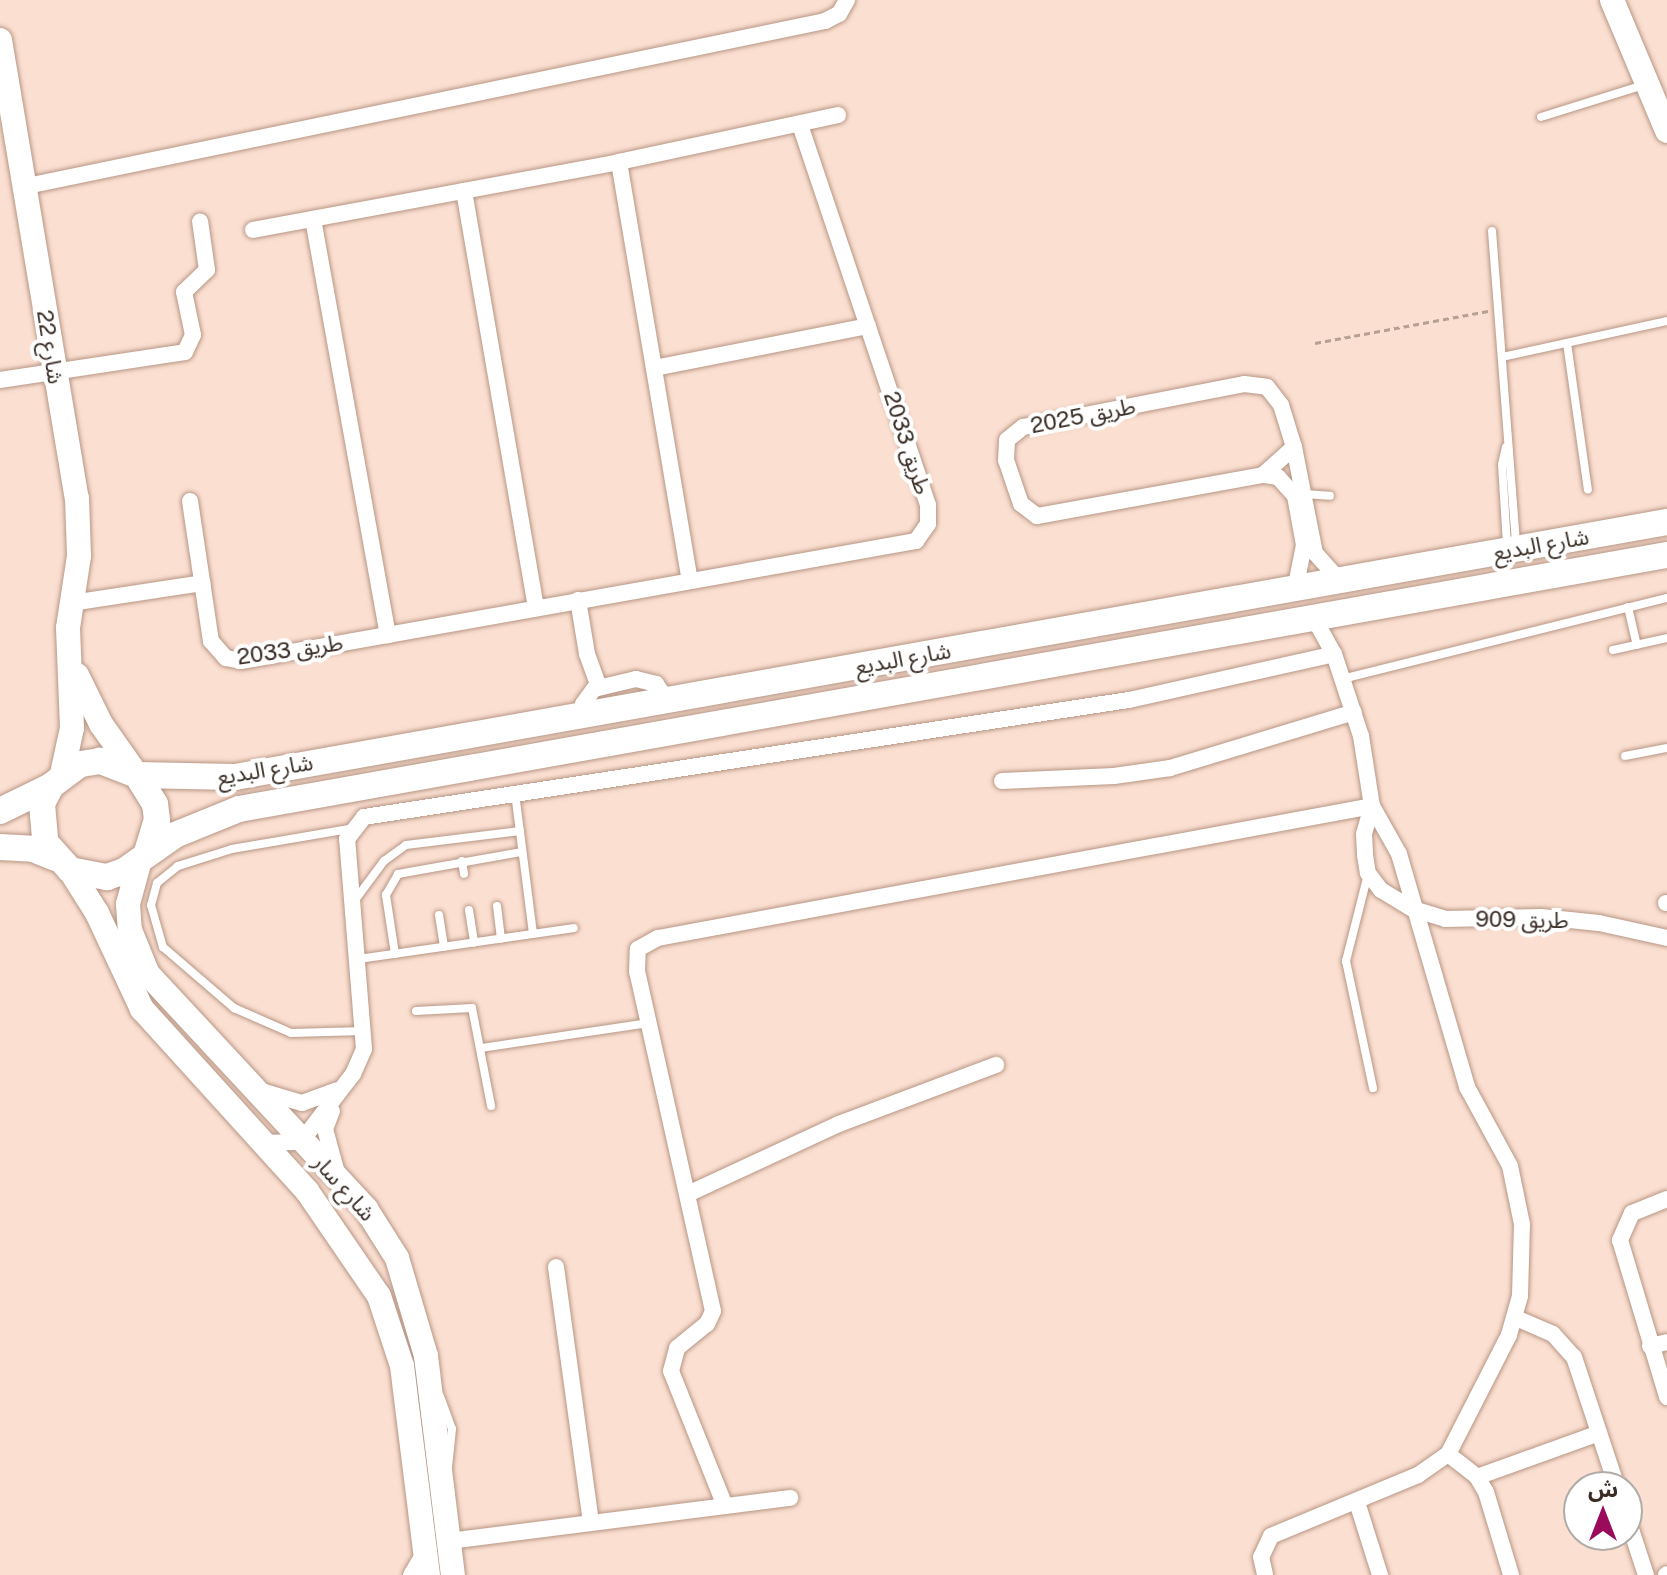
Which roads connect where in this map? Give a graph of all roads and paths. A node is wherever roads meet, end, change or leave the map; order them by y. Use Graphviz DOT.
graph roads {
  1 [pos="847,0"];
  2 [pos="1612,0"];
  3 [pos="0,40"];
  4 [pos="1645,85"];
  5 [pos="838,115"];
  6 [pos="1541,117"];
  7 [pos="800,125"];
  8 [pos="1667,131"];
  9 [pos="9,147"];
  10 [pos="619,162"];
  11 [pos="27,186"];
  12 [pos="464,191"];
  13 [pos="313,219"];
  14 [pos="200,221"];
  15 [pos="253,230"];
  16 [pos="1492,231"];
  17 [pos="1498,309"];
  18 [pos="1667,321"];
  19 [pos="868,326"];
  20 [pos="1315,343"];
  21 [pos="1567,343"];
  22 [pos="1502,357"];
  23 [pos="654,368"];
  24 [pos="53,373"];
  25 [pos="0,380"];
  26 [pos="1294,447"];
  27 [pos="1263,475"];
  28 [pos="1588,490"];
  29 [pos="1303,494"];
  30 [pos="1330,496"];
  31 [pos="190,501"];
  32 [pos="1667,522"];
  33 [pos="1512,551"];
  34 [pos="1667,555"];
  35 [pos="690,580"];
  36 [pos="1340,581"];
  37 [pos="202,583"];
  38 [pos="1295,590"];
  39 [pos="1667,598"];
  40 [pos="578,600"];
  41 [pos="72,603"];
  42 [pos="536,607"];
  43 [pos="1628,607"];
  44 [pos="1315,620"];
  45 [pos="388,635"];
  46 [pos="1667,638"];
  47 [pos="1637,645"];
  48 [pos="1613,650"];
  49 [pos="1334,654"];
  50 [pos="68,655"];
  51 [pos="1342,679"];
  52 [pos="599,687"];
  53 [pos="667,700"];
  54 [pos="1354,712"];
  55 [pos="582,715"];
  56 [pos="1667,748"];
  57 [pos="1625,756"];
  58 [pos="137,775"];
  59 [pos="56,780"];
  60 [pos="1002,781"];
  61 [pos="515,793"];
  62 [pos="1372,806"];
  63 [pos="0,811"];
  64 [pos="349,829"];
  65 [pos="520,831"];
  66 [pos="0,847"];
  67 [pos="522,852"];
  68 [pos="143,856"];
  69 [pos="490,857"];
  70 [pos="462,861"];
  71 [pos="63,864"];
  72 [pos="432,866"];
  73 [pos="492,871"];
  74 [pos="1368,873"];
  75 [pos="464,874"];
  76 [pos="433,879"];
  77 [pos="352,904"];
  78 [pos="497,906"];
  79 [pos="1413,909"];
  80 [pos="469,910"];
  81 [pos="439,915"];
  82 [pos="574,928"];
  83 [pos="533,934"];
  84 [pos="1667,938"];
  85 [pos="501,939"];
  86 [pos="474,943"];
  87 [pos="444,947"];
  88 [pos="395,954"];
  89 [pos="359,959"];
  90 [pos="416,1011"];
  91 [pos="648,1023"];
  92 [pos="366,1032"];
  93 [pos="481,1048"];
  94 [pos="996,1065"];
  95 [pos="345,1085"];
  96 [pos="251,1087"];
  97 [pos="1373,1088"];
  98 [pos="491,1106"];
  99 [pos="298,1140"];
  100 [pos="265,1143"];
  101 [pos="339,1180"];
  102 [pos="688,1194"];
  103 [pos="1667,1199"];
  104 [pos="556,1267"];
  105 [pos="1516,1318"];
  106 [pos="1659,1344"];
  107 [pos="1667,1397"];
  108 [pos="1599,1433"];
  109 [pos="1448,1454"];
  110 [pos="1612,1471"];
  111 [pos="1477,1477"];
  112 [pos="790,1498"];
  113 [pos="1357,1502"];
  114 [pos="725,1506"];
  115 [pos="591,1522"];
  116 [pos="449,1541"];
  117 [pos="1638,1551"];
  118 [pos="426,1563"];
  119 [pos="411,1575"];
  120 [pos="453,1575"];
  121 [pos="1265,1575"];
  122 [pos="1380,1575"];
  123 [pos="1511,1575"];
  124 [pos="1646,1575"];
  1 -- 11 [label="street"];
  2 -- 4 [label="street"];
  3 -- 9 [label="street, شارع 22"];
  4 -- 6 [label="lane"];
  4 -- 8 [label="street"];
  5 -- 7 [label="street"];
  7 -- 10 [label="street"];
  7 -- 19 [label="street, طريق 2033"];
  9 -- 11 [label="street, شارع 22"];
  10 -- 12 [label="street"];
  10 -- 23 [label="street"];
  11 -- 24 [label="street, شارع 22"];
  12 -- 13 [label="street"];
  12 -- 42 [label="street"];
  13 -- 15 [label="street"];
  13 -- 45 [label="street"];
  14 -- 24 [label="street"];
  16 -- 17 [label="lane"];
  17 -- 20 [label="path"];
  17 -- 22 [label="lane"];
  18 -- 21 [label="lane"];
  19 -- 23 [label="street"];
  19 -- 35 [label="street, طريق 2033"];
  21 -- 22 [label="lane"];
  21 -- 28 [label="lane"];
  22 -- 33 [label="lane"];
  23 -- 35 [label="street"];
  24 -- 25 [label="street"];
  24 -- 41 [label="street, شارع 22"];
  26 -- 27 [label="street"];
  26 -- 27 [label="street, طريق 2025"];
  26 -- 29 [label="street, طريق 2025"];
  27 -- 38 [label="street"];
  29 -- 30 [label="lane"];
  29 -- 36 [label="street, طريق 2025"];
  31 -- 37 [label="street, طريق 2033"];
  32 -- 33 [label="main road, شارع البديع"];
  33 -- 36 [label="main road, شارع البديع"];
  34 -- 44 [label="main road, شارع البديع"];
  35 -- 40 [label="street, طريق 2033"];
  36 -- 38 [label="main road, شارع البديع"];
  37 -- 41 [label="street"];
  37 -- 45 [label="street, طريق 2033"];
  38 -- 53 [label="main road, شارع البديع"];
  39 -- 43 [label="lane"];
  40 -- 42 [label="street, طريق 2033"];
  40 -- 52 [label="street"];
  41 -- 50 [label="street, شارع 22"];
  42 -- 45 [label="street, طريق 2033"];
  43 -- 47 [label="lane"];
  43 -- 51 [label="lane"];
  44 -- 49 [label="street"];
  44 -- 68 [label="main road, شارع البديع"];
  46 -- 47 [label="lane"];
  47 -- 48 [label="lane"];
  49 -- 51 [label="street"];
  49 -- 61 [label="street"];
  50 -- 58 [label="street, شارع 22"];
  50 -- 59 [label="street, شارع 22"];
  51 -- 54 [label="street"];
  52 -- 53 [label="street"];
  52 -- 55 [label="street"];
  53 -- 55 [label="main road, شارع البديع"];
  54 -- 60 [label="street"];
  54 -- 62 [label="street"];
  55 -- 58 [label="main road, شارع البديع"];
  56 -- 57 [label="lane"];
  58 -- 59 [label="main road"];
  58 -- 68 [label="main road"];
  59 -- 63 [label="main road"];
  59 -- 71 [label="main road"];
  61 -- 64 [label="street"];
  61 -- 65 [label="lane"];
  62 -- 74 [label="street"];
  62 -- 79 [label="street"];
  62 -- 91 [label="street"];
  64 -- 77 [label="street"];
  64 -- 92 [label="lane"];
  65 -- 67 [label="lane"];
  65 -- 77 [label="lane"];
  66 -- 71 [label="main road"];
  67 -- 69 [label="lane"];
  67 -- 83 [label="lane"];
  68 -- 71 [label="main road"];
  68 -- 96 [label="street, شارع سار"];
  69 -- 70 [label="lane"];
  69 -- 73 [label="lane"];
  70 -- 72 [label="lane"];
  70 -- 75 [label="lane"];
  71 -- 100 [label="street, شارع سار"];
  72 -- 76 [label="lane"];
  72 -- 88 [label="lane"];
  74 -- 79 [label="street, طريق 909"];
  74 -- 97 [label="lane"];
  77 -- 89 [label="street"];
  78 -- 85 [label="lane"];
  79 -- 84 [label="street, طريق 909"];
  79 -- 105 [label="street"];
  80 -- 86 [label="lane"];
  81 -- 87 [label="lane"];
  82 -- 83 [label="lane"];
  83 -- 85 [label="lane"];
  85 -- 86 [label="lane"];
  86 -- 87 [label="lane"];
  87 -- 88 [label="lane"];
  88 -- 89 [label="lane"];
  89 -- 92 [label="street"];
  90 -- 93 [label="lane"];
  91 -- 93 [label="lane"];
  91 -- 102 [label="street"];
  92 -- 95 [label="street"];
  93 -- 98 [label="lane"];
  94 -- 102 [label="street"];
  95 -- 96 [label="street"];
  95 -- 99 [label="street"];
  95 -- 101 [label="street"];
  96 -- 99 [label="street, شارع سار"];
  99 -- 100 [label="street"];
  99 -- 101 [label="street, شارع سار"];
  100 -- 118 [label="street, شارع سار"];
  101 -- 116 [label="street, شارع سار"];
  102 -- 114 [label="street"];
  103 -- 106 [label="street"];
  104 -- 115 [label="street"];
  105 -- 108 [label="street"];
  105 -- 109 [label="street"];
  106 -- 107 [label="street"];
  108 -- 110 [label="street"];
  108 -- 111 [label="street"];
  109 -- 111 [label="street"];
  109 -- 113 [label="street"];
  111 -- 123 [label="street"];
  112 -- 114 [label="street"];
  113 -- 121 [label="street"];
  113 -- 122 [label="street"];
  114 -- 115 [label="street"];
  115 -- 116 [label="street"];
  116 -- 120 [label="street, شارع سار"];
  117 -- 124 [label="street"];
  118 -- 119 [label="street"];
}
